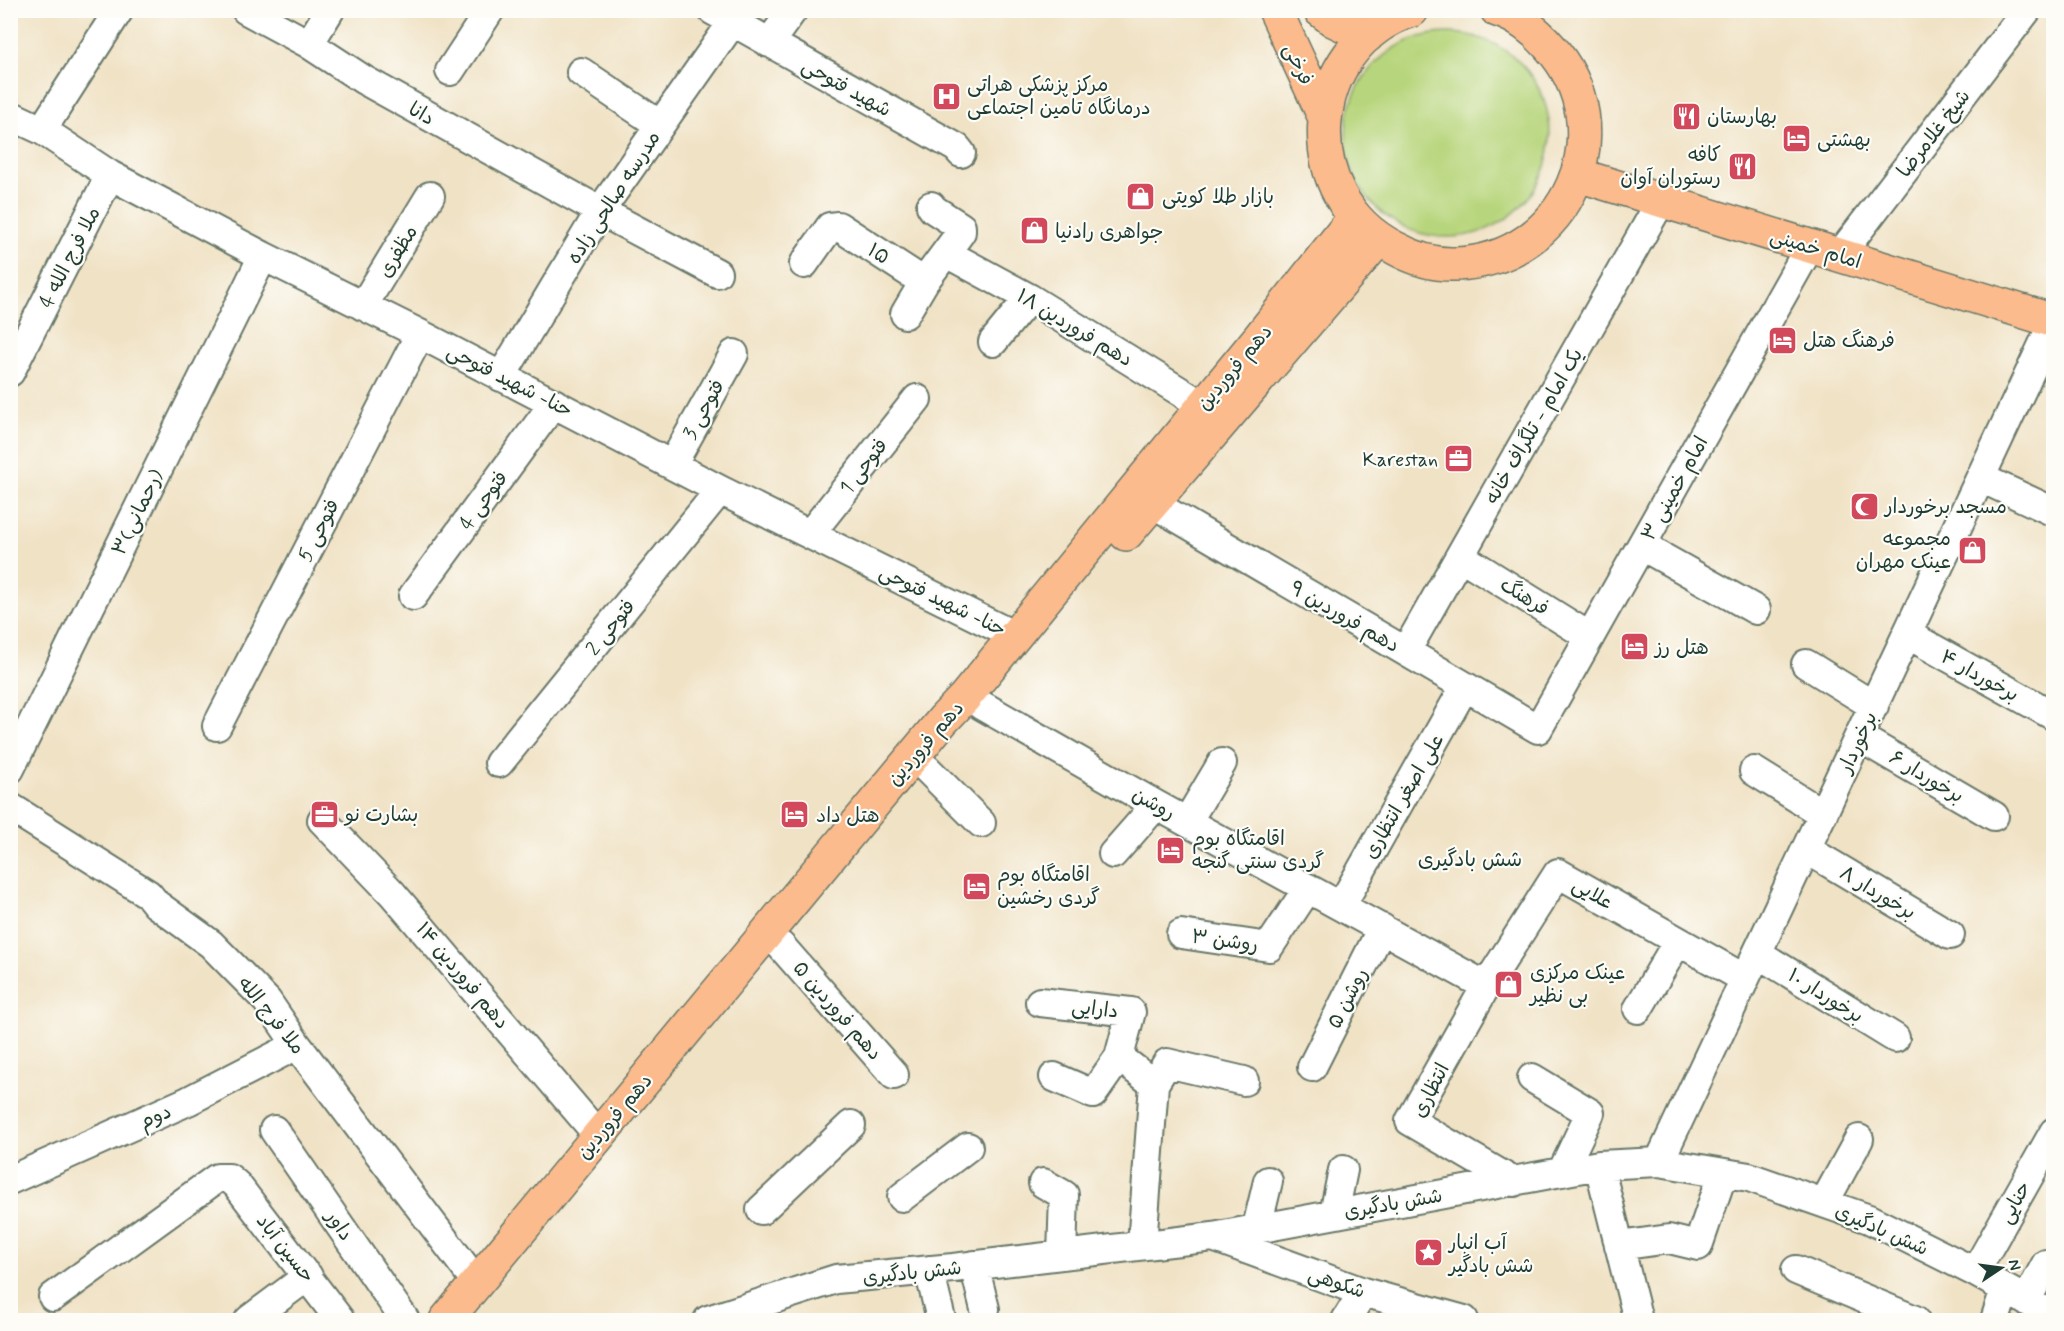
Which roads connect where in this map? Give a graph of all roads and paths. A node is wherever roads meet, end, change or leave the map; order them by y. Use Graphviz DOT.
graph roads {
  1 [pos="119,10"];
  2 [pos="246,10"];
  3 [pos="330,10"];
  4 [pos="490,10"];
  5 [pos="793,10"];
  6 [pos="1275,10"];
  7 [pos="1320,10"];
  8 [pos="1412,10"];
  9 [pos="2027,10"];
  10 [pos="1501,11"];
  11 [pos="722,16"];
  12 [pos="1367,36"];
  13 [pos="769,43"];
  14 [pos="309,44"];
  15 [pos="450,70"];
  16 [pos="581,72"];
  17 [pos="10,115"];
  18 [pos="1324,118"];
  19 [pos="660,125"];
  20 [pos="42,130"];
  21 [pos="961,153"];
  22 [pos="110,175"];
  23 [pos="1578,175"];
  24 [pos="430,196"];
  25 [pos="1661,201"];
  26 [pos="931,206"];
  27 [pos="600,211"];
  28 [pos="1354,218"];
  29 [pos="1378,240"];
  30 [pos="1824,251"];
  31 [pos="946,253"];
  32 [pos="262,256"];
  33 [pos="804,264"];
  34 [pos="717,273"];
  35 [pos="924,282"];
  36 [pos="1029,298"];
  37 [pos="363,306"];
  38 [pos="905,314"];
  39 [pos="2054,321"];
  40 [pos="420,334"];
  41 [pos="993,342"];
  42 [pos="734,354"];
  43 [pos="10,372"];
  44 [pos="501,377"];
  45 [pos="917,399"];
  46 [pos="554,403"];
  47 [pos="1202,405"];
  48 [pos="672,465"];
  49 [pos="1981,478"];
  50 [pos="720,490"];
  51 [pos="1152,503"];
  52 [pos="2054,512"];
  53 [pos="810,534"];
  54 [pos="1642,546"];
  55 [pos="1460,556"];
  56 [pos="413,596"];
  57 [pos="1756,610"];
  58 [pos="1907,634"];
  59 [pos="1015,636"];
  60 [pos="1590,637"];
  61 [pos="1406,651"];
  62 [pos="1806,664"];
  63 [pos="1466,686"];
  64 [pos="981,705"];
  65 [pos="1874,706"];
  66 [pos="2054,716"];
  67 [pos="217,726"];
  68 [pos="1538,729"];
  69 [pos="1859,737"];
  70 [pos="499,763"];
  71 [pos="1222,763"];
  72 [pos="10,769"];
  73 [pos="927,769"];
  74 [pos="1754,771"];
  75 [pos="1156,805"];
  76 [pos="10,807"];
  77 [pos="1823,814"];
  78 [pos="1994,816"];
  79 [pos="322,820"];
  80 [pos="1187,822"];
  81 [pos="981,823"];
  82 [pos="1806,849"];
  83 [pos="1113,854"];
  84 [pos="1308,888"];
  85 [pos="1341,906"];
  86 [pos="1382,928"];
  87 [pos="1182,934"];
  88 [pos="1950,935"];
  89 [pos="1678,941"];
  90 [pos="781,945"];
  91 [pos="1757,953"];
  92 [pos="1745,979"];
  93 [pos="1486,986"];
  94 [pos="1041,1002"];
  95 [pos="1638,1009"];
  96 [pos="1895,1038"];
  97 [pos="297,1045"];
  98 [pos="1119,1057"];
  99 [pos="1312,1067"];
  100 [pos="894,1075"];
  101 [pos="1054,1077"];
  102 [pos="1532,1078"];
  103 [pos="1244,1081"];
  104 [pos="1154,1084"];
  105 [pos="851,1125"];
  106 [pos="274,1130"];
  107 [pos="2054,1132"];
  108 [pos="598,1135"];
  109 [pos="1859,1139"];
  110 [pos="968,1147"];
  111 [pos="1659,1162"];
  112 [pos="1599,1165"];
  113 [pos="1343,1170"];
  114 [pos="1562,1172"];
  115 [pos="1723,1173"];
  116 [pos="10,1180"];
  117 [pos="1268,1181"];
  118 [pos="1514,1182"];
  119 [pos="1043,1183"];
  120 [pos="902,1197"];
  121 [pos="1824,1203"];
  122 [pos="761,1210"];
  123 [pos="1334,1214"];
  124 [pos="1257,1227"];
  125 [pos="1213,1237"];
  126 [pos="1142,1245"];
  127 [pos="1619,1246"];
  128 [pos="1062,1255"];
  129 [pos="2046,1264"];
  130 [pos="974,1265"];
  131 [pos="930,1270"];
  132 [pos="1796,1270"];
  133 [pos="1975,1272"];
  134 [pos="308,1276"];
  135 [pos="477,1282"];
  136 [pos="1363,1292"];
  137 [pos="2015,1295"];
  138 [pos="53,1296"];
  139 [pos="985,1309"];
  140 [pos="2054,1316"];
  141 [pos="941,1319"];
  142 [pos="249,1320"];
  143 [pos="340,1320"];
  144 [pos="405,1320"];
  145 [pos="446,1320"];
  146 [pos="473,1320"];
  147 [pos="708,1320"];
  148 [pos="1346,1320"];
  149 [pos="1464,1320"];
  150 [pos="1638,1320"];
  151 [pos="1915,1320"];
  152 [pos="1995,1320"];
  1 -- 20 [label="street"];
  2 -- 14 [label="street, دانا"];
  3 -- 14 [label="street"];
  4 -- 15 [label="street"];
  5 -- 13 [label="street"];
  6 -- 18 [label="main road, فرخی"];
  7 -- 12 [label="main road"];
  8 -- 12 [label="main road"];
  9 -- 30 [label="street, شیخ غلامرضا"];
  10 -- 23 [label="main road"];
  11 -- 13 [label="street, شهید فتوحی"];
  11 -- 19 [label="street, مدرسه صالحی زاده"];
  12 -- 18 [label="main road"];
  13 -- 21 [label="street, شهید فتوحی"];
  14 -- 27 [label="street, دانا"];
  16 -- 19 [label="street"];
  17 -- 20 [label="street, حنا- شهید فتوحی"];
  18 -- 28 [label="main road"];
  19 -- 27 [label="street, مدرسه صالحی زاده"];
  20 -- 22 [label="street, حنا- شهید فتوحی"];
  22 -- 32 [label="street, حنا- شهید فتوحی"];
  22 -- 43 [label="street, 4 ملا فرج الله"];
  23 -- 25 [label="main road, امام خمینی"];
  23 -- 29 [label="main road"];
  24 -- 37 [label="street, مظفری"];
  25 -- 30 [label="main road, امام خمینی"];
  25 -- 55 [label="street, یک امام - تلگراف خانه"];
  26 -- 31 [label="street"];
  27 -- 34 [label="street, دانا"];
  27 -- 44 [label="street, مدرسه صالحی زاده"];
  28 -- 29 [label="main road"];
  28 -- 47 [label="main road, دهم فروردین"];
  29 -- 51 [label="main road, دهم فروردین"];
  30 -- 39 [label="main road, امام خمینی"];
  30 -- 54 [label="street, امام خمینی ۳"];
  31 -- 35 [label="street"];
  31 -- 36 [label="street, دهم فروردین ۱۸"];
  32 -- 37 [label="street, حنا- شهید فتوحی"];
  32 -- 72 [label="street, ۳(رحمانی)"];
  33 -- 35 [label="street, ۱۵"];
  35 -- 38 [label="street"];
  36 -- 41 [label="street"];
  36 -- 47 [label="street, دهم فروردین ۱۸"];
  37 -- 40 [label="street, حنا- شهید فتوحی"];
  39 -- 49 [label="street, برخوردار"];
  40 -- 44 [label="street, حنا- شهید فتوحی"];
  40 -- 67 [label="street, فتوحی 5"];
  42 -- 48 [label="street, فتوحی 3"];
  44 -- 46 [label="street, حنا- شهید فتوحی"];
  45 -- 53 [label="street, فتوحی 1"];
  46 -- 48 [label="street, حنا- شهید فتوحی"];
  46 -- 56 [label="street, فتوحی 4"];
  47 -- 59 [label="main road, دهم فروردین"];
  48 -- 50 [label="street, حنا- شهید فتوحی"];
  49 -- 52 [label="street"];
  49 -- 58 [label="street, برخوردار"];
  50 -- 53 [label="street, حنا- شهید فتوحی"];
  50 -- 70 [label="street, فتوحی 2"];
  51 -- 61 [label="street, دهم فروردین ۹"];
  51 -- 64 [label="main road, دهم فروردین"];
  53 -- 59 [label="street, حنا- شهید فتوحی"];
  54 -- 57 [label="street"];
  54 -- 60 [label="street, امام خمینی ۳"];
  55 -- 60 [label="street, فرهنگ"];
  55 -- 61 [label="street, یک امام - تلگراف خانه"];
  58 -- 65 [label="street, برخوردار"];
  58 -- 66 [label="street, برخوردار ۴"];
  59 -- 108 [label="main road, دهم فروردین"];
  60 -- 68 [label="street, امام خمینی ۳"];
  61 -- 63 [label="street, دهم فروردین ۹"];
  62 -- 65 [label="street"];
  63 -- 68 [label="street, دهم فروردین ۹"];
  63 -- 85 [label="street, علی اصغر انتظاری"];
  64 -- 73 [label="main road, دهم فروردین"];
  64 -- 75 [label="street, روشن"];
  65 -- 69 [label="street, برخوردار"];
  69 -- 77 [label="street, برخوردار"];
  69 -- 78 [label="street, برخوردار ۶"];
  71 -- 80 [label="street"];
  73 -- 81 [label="street"];
  73 -- 90 [label="main road, دهم فروردین"];
  74 -- 77 [label="street"];
  75 -- 80 [label="street, روشن"];
  75 -- 83 [label="street"];
  76 -- 97 [label="street, ملا فرج الله"];
  77 -- 82 [label="street, برخوردار"];
  79 -- 108 [label="street, دهم فروردین ۱۴"];
  80 -- 84 [label="street, روشن"];
  82 -- 88 [label="street, برخوردار ۸"];
  82 -- 91 [label="street, برخوردار"];
  84 -- 85 [label="street, روشن"];
  84 -- 87 [label="street, روشن ۳"];
  85 -- 86 [label="street, روشن"];
  86 -- 93 [label="street, روشن"];
  86 -- 99 [label="street, روشن ۵"];
  89 -- 92 [label="street, علایی"];
  89 -- 93 [label="street, علایی"];
  89 -- 95 [label="street"];
  90 -- 100 [label="street, دهم فروردین ۵"];
  90 -- 146 [label="main road, دهم فروردین"];
  91 -- 92 [label="street, برخوردار"];
  91 -- 96 [label="street, برخوردار ۱۰"];
  92 -- 111 [label="street, برخوردار"];
  93 -- 118 [label="street, انتظاری"];
  94 -- 98 [label="street, دارایی"];
  97 -- 116 [label="street, دوم"];
  97 -- 135 [label="street, ملا فرج الله"];
  98 -- 101 [label="street"];
  98 -- 104 [label="street"];
  102 -- 114 [label="street"];
  103 -- 104 [label="street"];
  104 -- 126 [label="street"];
  105 -- 122 [label="street"];
  106 -- 144 [label="street, داور"];
  107 -- 133 [label="street, حنایی"];
  108 -- 135 [label="main road, دهم فروردین"];
  109 -- 121 [label="street"];
  110 -- 120 [label="street"];
  111 -- 112 [label="street, شش بادگیری"];
  111 -- 115 [label="street, شش بادگیری"];
  112 -- 114 [label="street, شش بادگیری"];
  112 -- 127 [label="street"];
  113 -- 123 [label="street"];
  114 -- 118 [label="street, شش بادگیری"];
  115 -- 121 [label="street, شش بادگیری"];
  115 -- 127 [label="street"];
  117 -- 124 [label="street"];
  118 -- 123 [label="street, شش بادگیری"];
  119 -- 128 [label="street"];
  121 -- 133 [label="street, شش بادگیری"];
  123 -- 124 [label="street, شش بادگیری"];
  124 -- 125 [label="street, شش بادگیری"];
  125 -- 126 [label="street, شش بادگیری"];
  125 -- 136 [label="street, شکوهی"];
  126 -- 128 [label="street, شش بادگیری"];
  127 -- 150 [label="street"];
  128 -- 130 [label="street, شش بادگیری"];
  129 -- 137 [label="street"];
  130 -- 131 [label="street, شش بادگیری"];
  130 -- 139 [label="street"];
  131 -- 141 [label="street"];
  131 -- 147 [label="street, شش بادگیری"];
  132 -- 151 [label="street"];
  133 -- 137 [label="street, شش بادگیری"];
  134 -- 138 [label="street, حسین آباد"];
  134 -- 142 [label="street"];
  134 -- 143 [label="street, حسین آباد"];
  135 -- 145 [label="main road, دهم فروردین"];
  136 -- 148 [label="street"];
  136 -- 149 [label="street, شکوهی"];
  137 -- 140 [label="street, شش بادگیری"];
  137 -- 152 [label="street"];
}
